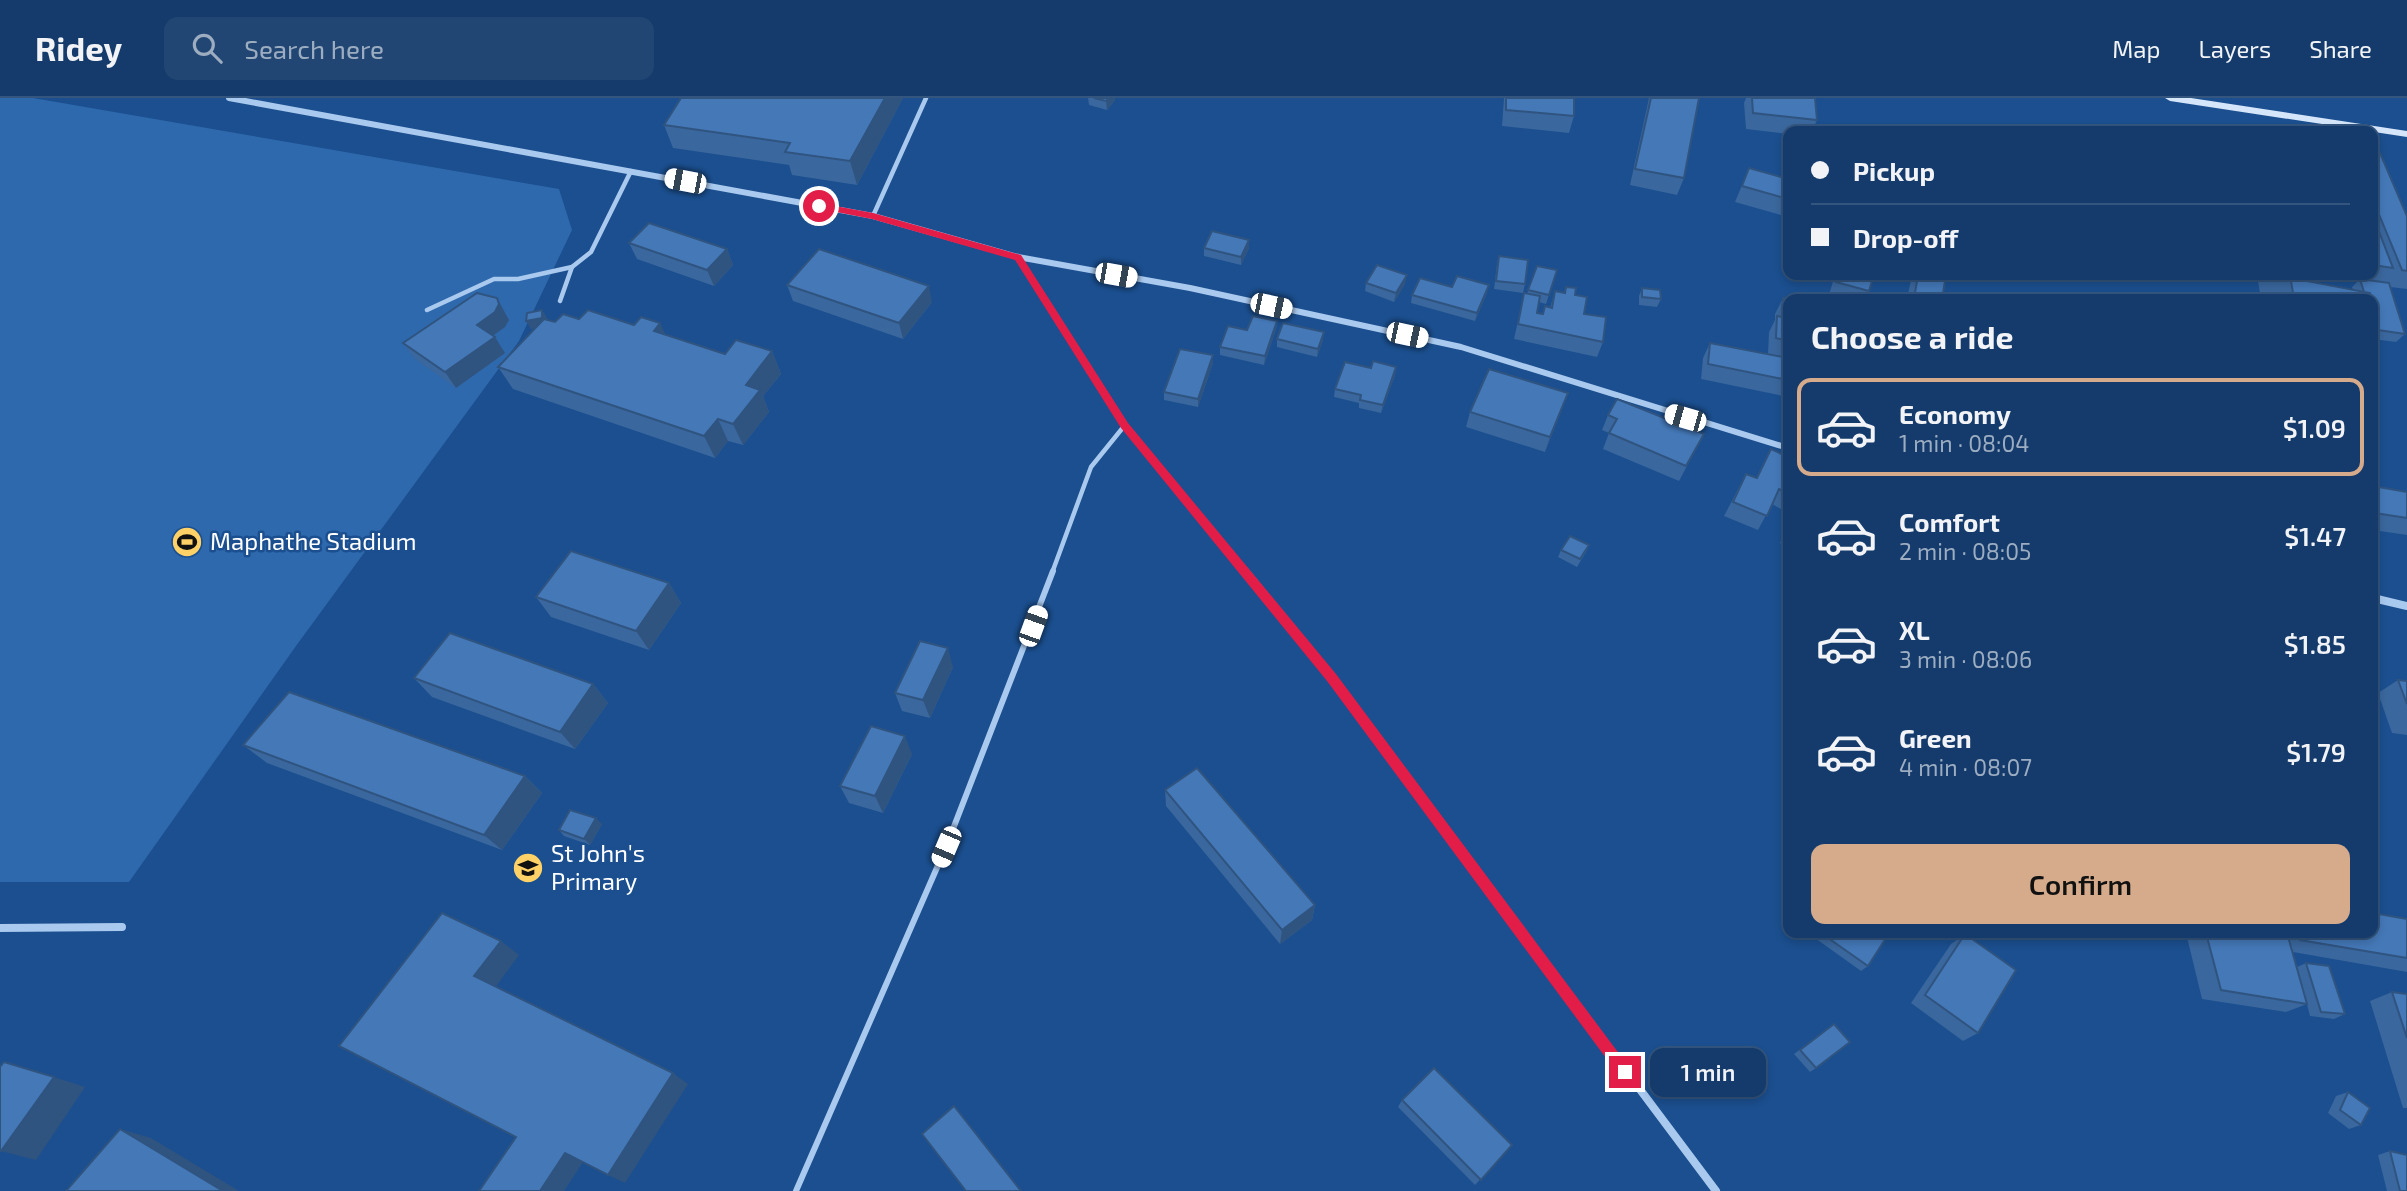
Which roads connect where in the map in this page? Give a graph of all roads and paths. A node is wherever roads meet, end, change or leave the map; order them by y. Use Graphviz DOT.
graph roads {
  1 [pos="229,98"];
  2 [pos="926,98"];
  3 [pos="2170,98"];
  4 [pos="2354,126"];
  5 [pos="2378,130"];
  6 [pos="2407,134"];
  7 [pos="631,171"];
  8 [pos="873,216"];
  9 [pos="1018,257"];
  10 [pos="572,267"];
  11 [pos="561,301"];
  12 [pos="427,310"];
  13 [pos="1125,425"];
  14 [pos="1783,447"];
  15 [pos="2378,599"];
  16 [pos="2407,606"];
  17 [pos="122,927"];
  18 [pos="0,928"];
  19 [pos="796,1191"];
  20 [pos="1716,1191"];
  1 -- 7 [label="street"];
  2 -- 8 [label="lane"];
  3 -- 4 [label="street"];
  5 -- 6 [label="street"];
  7 -- 8 [label="street"];
  7 -- 10 [label="lane"];
  8 -- 9 [label="street"];
  9 -- 13 [label="street"];
  9 -- 14 [label="street"];
  10 -- 11 [label="lane"];
  10 -- 12 [label="lane"];
  13 -- 19 [label="lane"];
  13 -- 20 [label="street"];
  15 -- 16 [label="street"];
  17 -- 18 [label="street"];
}
